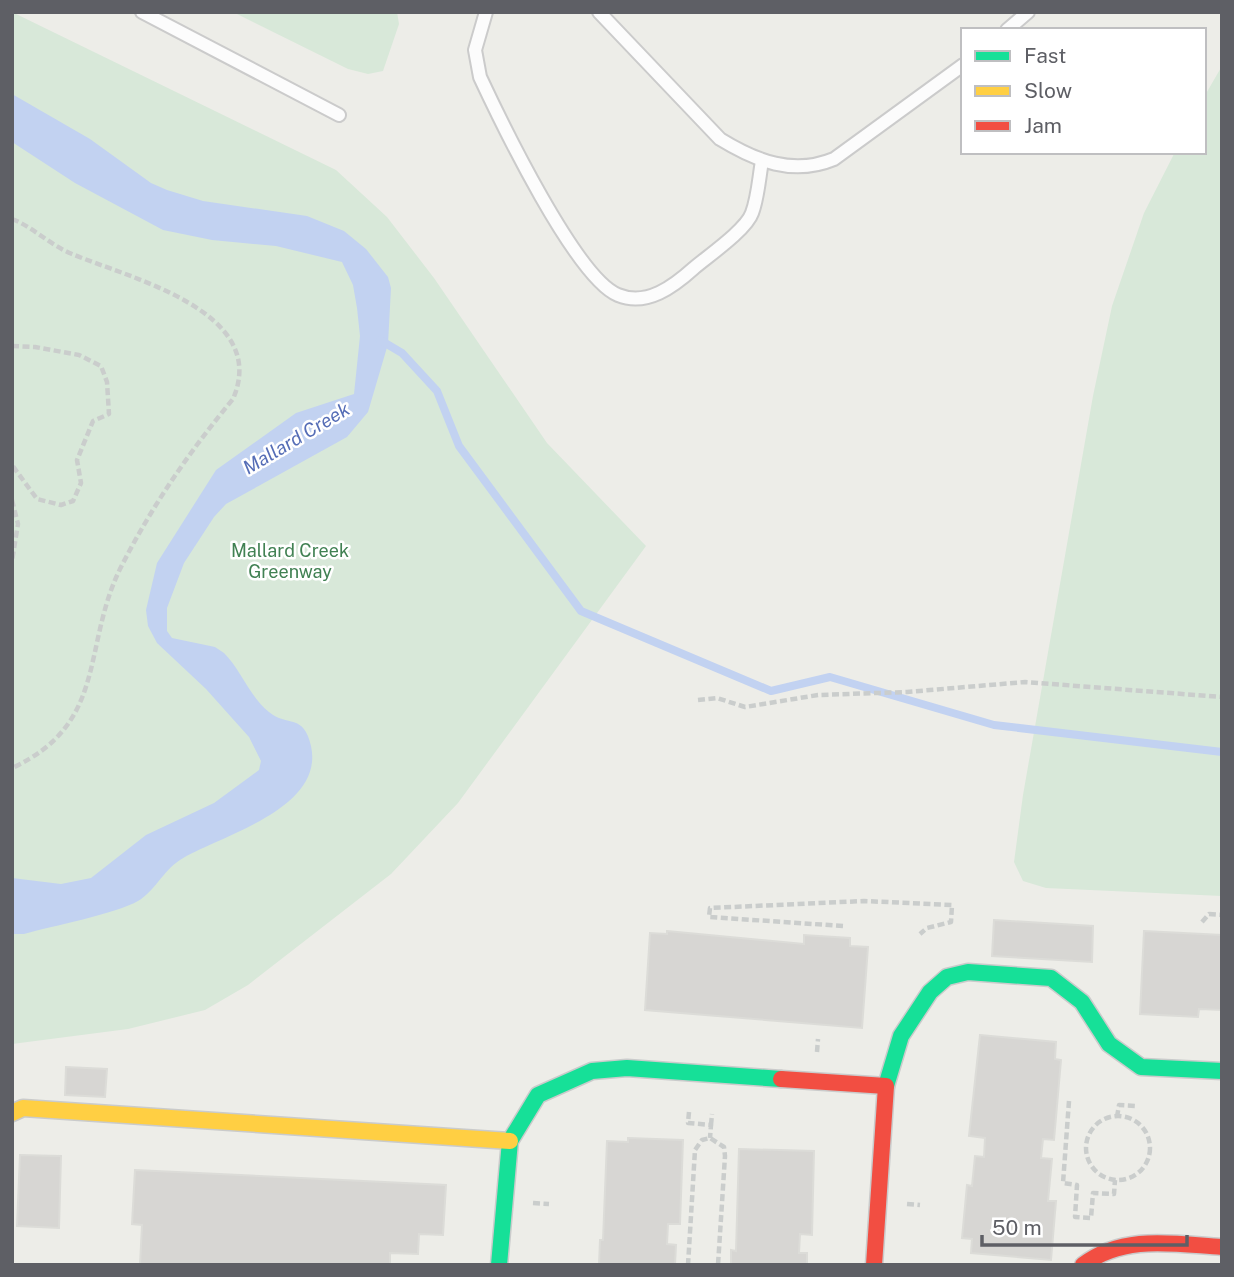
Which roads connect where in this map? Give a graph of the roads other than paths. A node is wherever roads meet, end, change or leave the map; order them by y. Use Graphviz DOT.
graph roads {
  1 [pos="142,12"];
  2 [pos="486,12"];
  3 [pos="599,12"];
  4 [pos="1028,12"];
  5 [pos="1009,28"];
  6 [pos="961,66"];
  7 [pos="339,115"];
  8 [pos="762,161"];
  9 [pos="1222,1071"];
  10 [pos="886,1086"];
  11 [pos="12,1113"];
  12 [pos="510,1140"];
  13 [pos="1222,1247"];
  14 [pos="499,1265"];
  15 [pos="874,1265"];
  16 [pos="1083,1265"];
  1 -- 7 [label="lane"];
  2 -- 8 [label="lane"];
  3 -- 8 [label="lane"];
  4 -- 5 [label="lane"];
  6 -- 8 [label="lane"];
  9 -- 10 [label="street"];
  10 -- 12 [label="street"];
  10 -- 15 [label="street"];
  11 -- 12 [label="street"];
  12 -- 14 [label="street"];
  13 -- 16 [label="street"];
}
